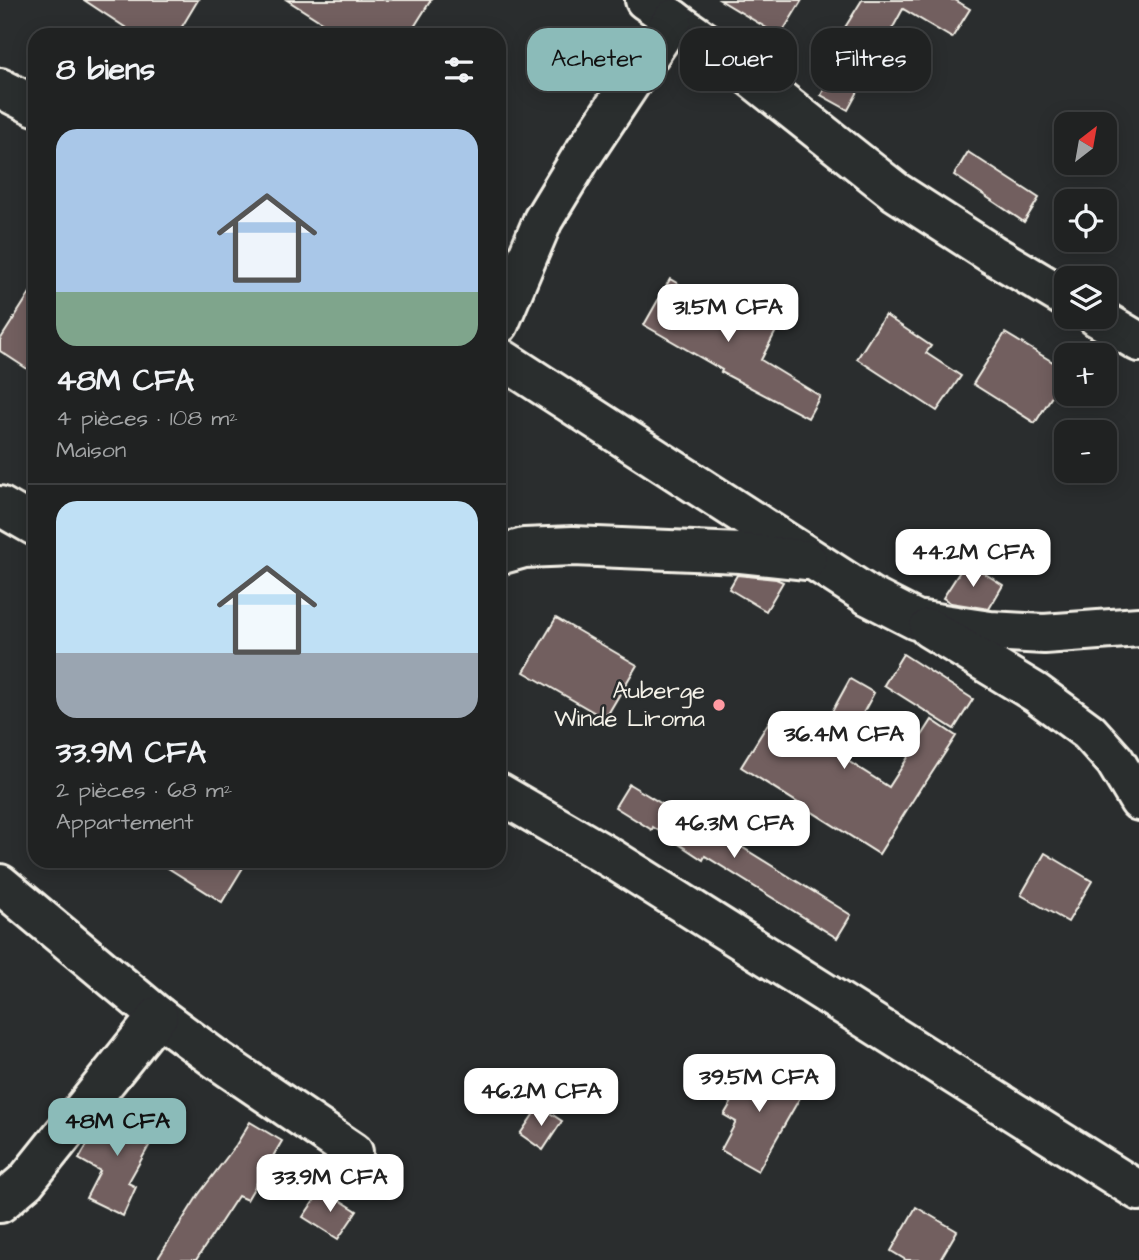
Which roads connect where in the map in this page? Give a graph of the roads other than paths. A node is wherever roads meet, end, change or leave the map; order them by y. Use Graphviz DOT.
graph roads {
  1 [pos="659,10"];
  2 [pos="0,88"];
  3 [pos="28,102"];
  4 [pos="1054,291"];
  5 [pos="506,307"];
  6 [pos="1117,329"];
  7 [pos="1139,342"];
  8 [pos="506,362"];
  9 [pos="0,506"];
  10 [pos="28,522"];
  11 [pos="506,553"];
  12 [pos="815,561"];
  13 [pos="916,620"];
  14 [pos="1139,627"];
  15 [pos="506,797"];
  16 [pos="1139,801"];
  17 [pos="0,884"];
  18 [pos="158,1016"];
  19 [pos="353,1152"];
  20 [pos="1139,1191"];
  21 [pos="0,1203"];
  1 -- 4 [label="street"];
  1 -- 5 [label="street"];
  2 -- 3 [label="street"];
  6 -- 7 [label="street"];
  8 -- 12 [label="street"];
  9 -- 10 [label="street"];
  11 -- 12 [label="street"];
  12 -- 13 [label="street"];
  13 -- 14 [label="street"];
  13 -- 16 [label="street"];
  15 -- 20 [label="street"];
  17 -- 18 [label="street"];
  18 -- 19 [label="street"];
  18 -- 21 [label="street"];
}
